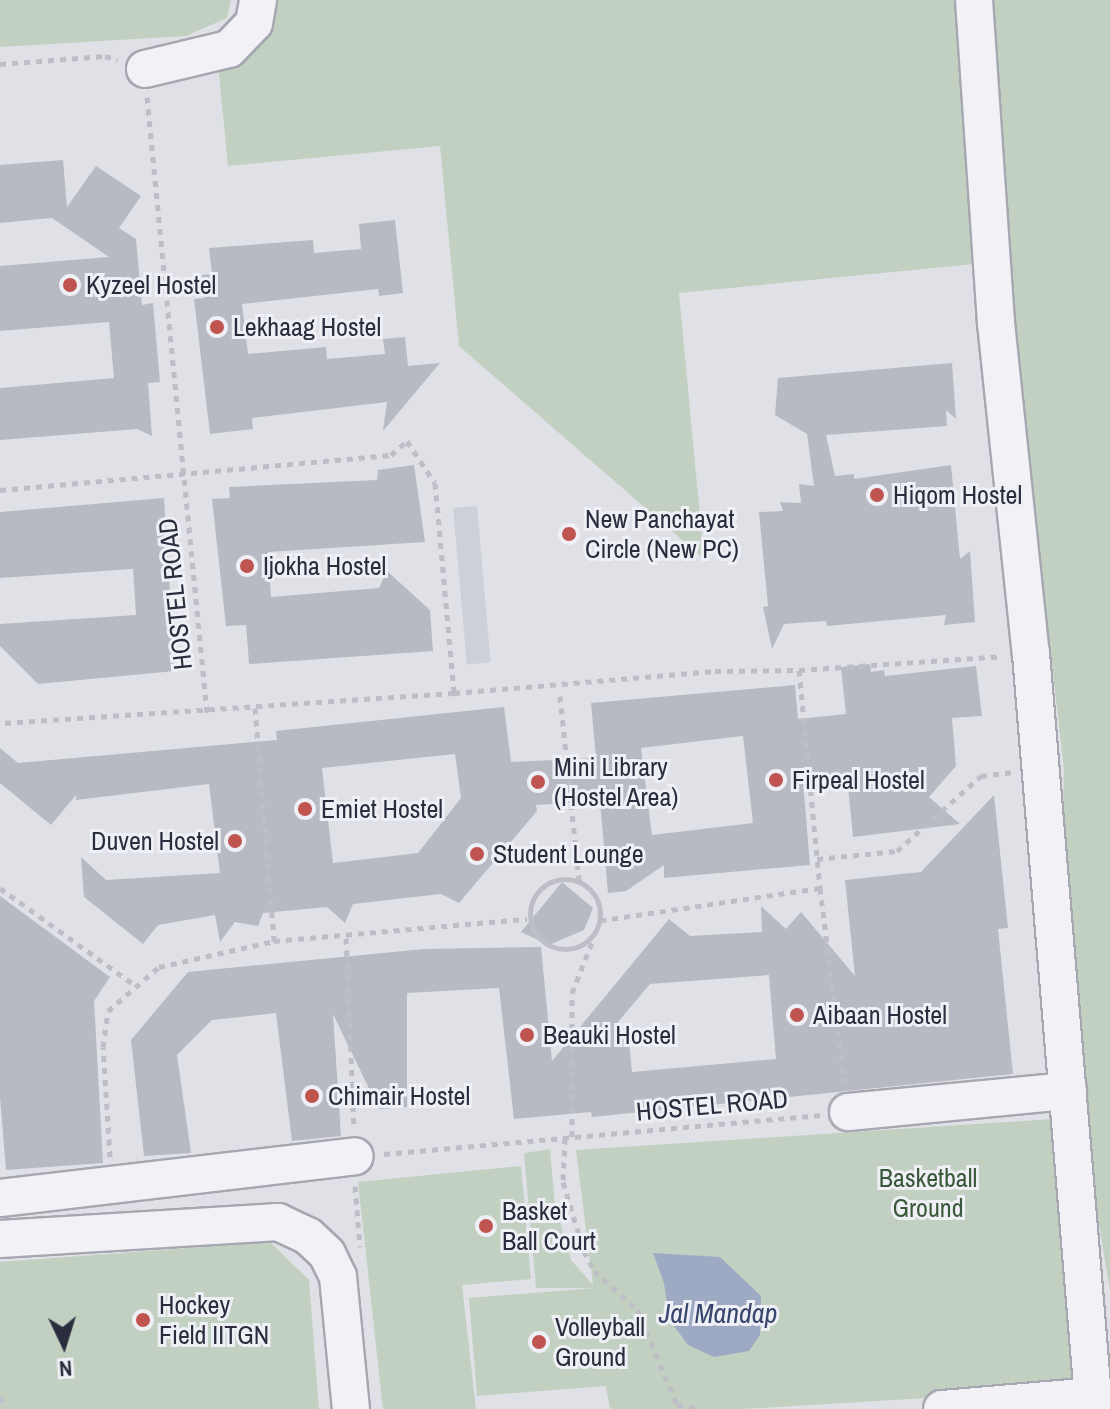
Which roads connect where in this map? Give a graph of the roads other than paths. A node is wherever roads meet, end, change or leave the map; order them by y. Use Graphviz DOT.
graph roads {
  1 [pos="258,0"];
  2 [pos="974,0"];
  3 [pos="145,69"];
  4 [pos="1068,1091"];
  5 [pos="848,1112"];
  6 [pos="355,1156"];
  7 [pos="0,1198"];
  8 [pos="0,1239"];
  9 [pos="1094,1402"];
  10 [pos="351,1409"];
  11 [pos="942,1409"];
  1 -- 3 [label="lane"];
  2 -- 4 [label="lane"];
  4 -- 5 [label="lane"];
  4 -- 9 [label="lane"];
  6 -- 7 [label="lane"];
  8 -- 10 [label="lane"];
  9 -- 11 [label="lane"];
}
